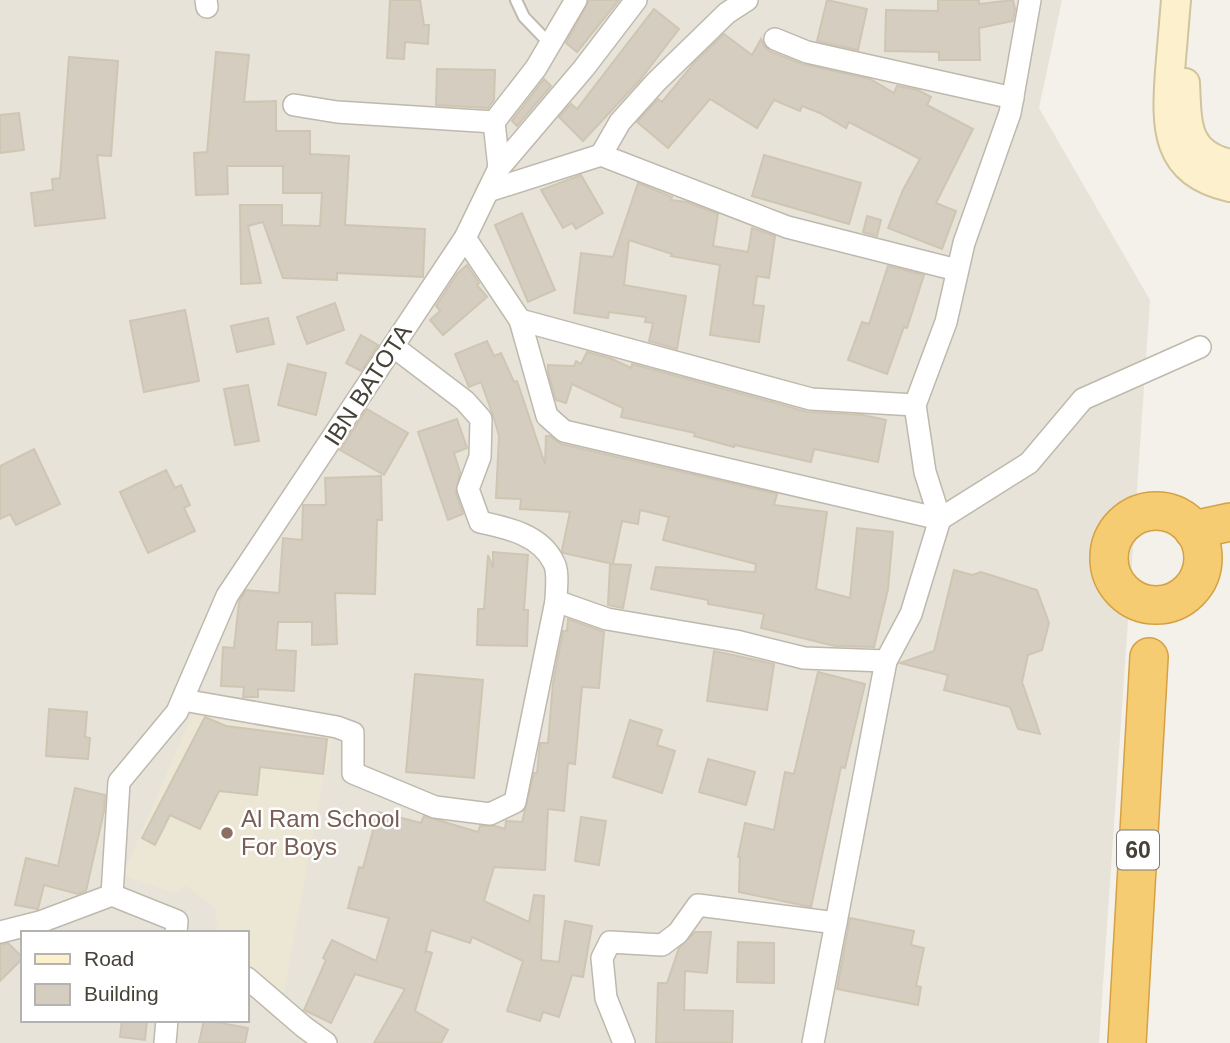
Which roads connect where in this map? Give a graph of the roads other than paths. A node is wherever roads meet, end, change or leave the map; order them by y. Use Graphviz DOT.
graph roads {
  1 [pos="516,0"];
  2 [pos="576,0"];
  3 [pos="636,0"];
  4 [pos="747,0"];
  5 [pos="1030,0"];
  6 [pos="1178,0"];
  7 [pos="775,39"];
  8 [pos="549,43"];
  9 [pos="1013,98"];
  10 [pos="295,105"];
  11 [pos="494,122"];
  12 [pos="601,155"];
  13 [pos="499,169"];
  14 [pos="1219,172"];
  15 [pos="488,191"];
  16 [pos="466,238"];
  17 [pos="957,270"];
  18 [pos="520,320"];
  19 [pos="394,347"];
  20 [pos="1200,347"];
  21 [pos="915,405"];
  22 [pos="940,519"];
  23 [pos="1230,522"];
  24 [pos="1193,530"];
  25 [pos="1230,542"];
  26 [pos="1182,594"];
  27 [pos="1135,599"];
  28 [pos="556,601"];
  29 [pos="1149,657"];
  30 [pos="886,661"];
  31 [pos="183,700"];
  32 [pos="112,895"];
  33 [pos="836,923"];
  34 [pos="182,929"];
  35 [pos="0,932"];
  36 [pos="248,979"];
  37 [pos="167,1022"];
  38 [pos="165,1043"];
  39 [pos="326,1043"];
  40 [pos="624,1043"];
  41 [pos="813,1043"];
  42 [pos="1127,1043"];
  1 -- 8 [label="lane"];
  2 -- 8 [label="street"];
  3 -- 13 [label="street, IBN BATOTA"];
  4 -- 12 [label="street"];
  5 -- 9 [label="street"];
  6 -- 14 [label="street"];
  7 -- 9 [label="street"];
  8 -- 11 [label="street"];
  9 -- 17 [label="street"];
  10 -- 11 [label="street"];
  11 -- 13 [label="street"];
  12 -- 15 [label="street"];
  12 -- 17 [label="street"];
  13 -- 15 [label="street, IBN BATOTA"];
  15 -- 16 [label="street, IBN BATOTA"];
  16 -- 18 [label="street"];
  16 -- 19 [label="street, IBN BATOTA"];
  17 -- 21 [label="street"];
  18 -- 21 [label="street"];
  18 -- 22 [label="street"];
  19 -- 28 [label="street"];
  19 -- 31 [label="street, IBN BATOTA"];
  20 -- 22 [label="street"];
  21 -- 22 [label="street"];
  22 -- 30 [label="street"];
  23 -- 24 [label="highway"];
  24 -- 26 [label="highway, 60"];
  24 -- 27 [label="highway, 60"];
  25 -- 26 [label="highway, 60"];
  26 -- 27 [label="highway"];
  26 -- 29 [label="highway, 60"];
  27 -- 29 [label="highway, 60"];
  28 -- 30 [label="street"];
  28 -- 31 [label="street"];
  29 -- 42 [label="highway, 60"];
  30 -- 33 [label="street"];
  31 -- 32 [label="street, IBN BATOTA"];
  32 -- 34 [label="street"];
  32 -- 35 [label="street"];
  33 -- 40 [label="street"];
  33 -- 41 [label="street"];
  36 -- 39 [label="street"];
  37 -- 38 [label="street"];
}
